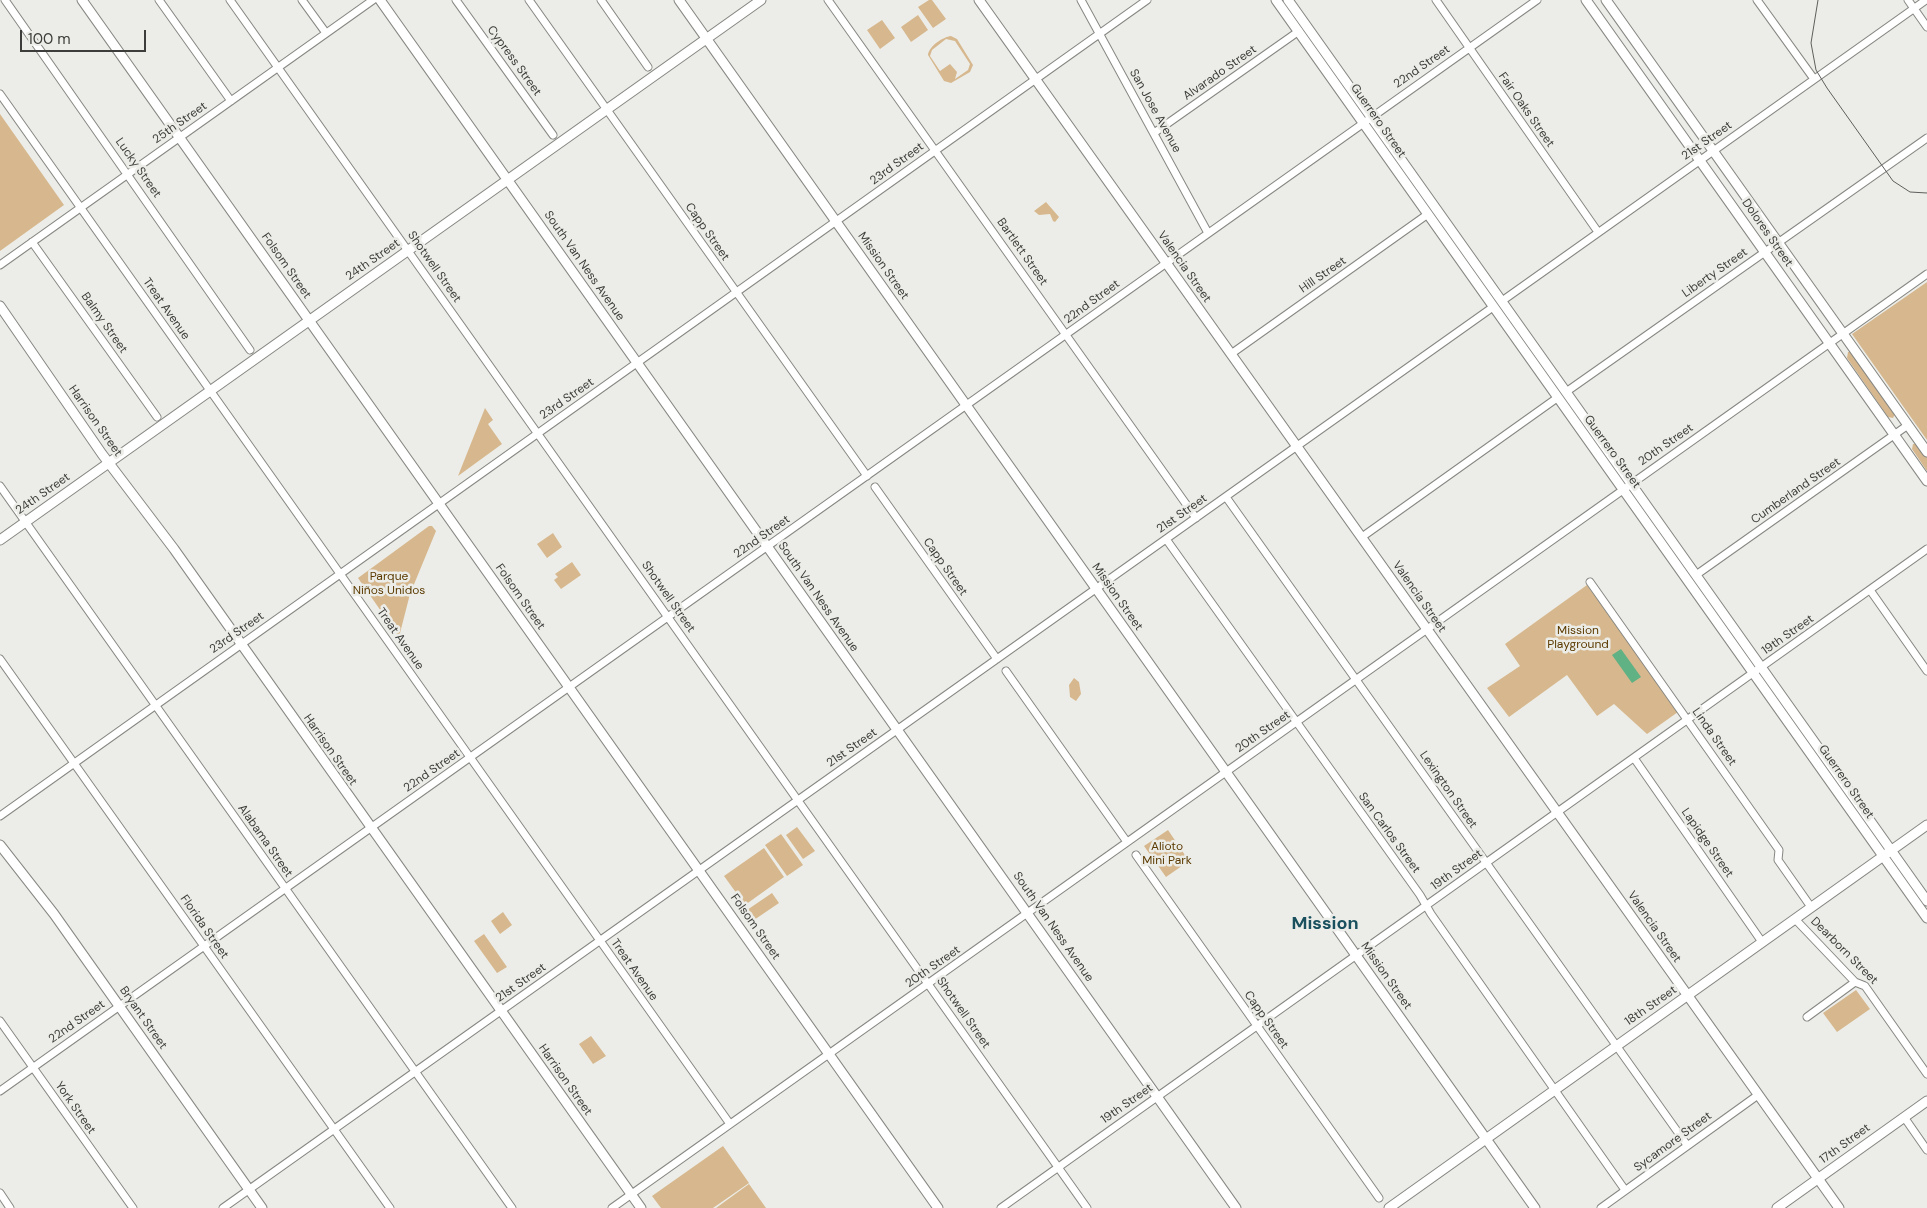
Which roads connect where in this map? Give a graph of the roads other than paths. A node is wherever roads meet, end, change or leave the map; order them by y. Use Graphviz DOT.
graph roads {
  1 [pos="5,0"];
  2 [pos="82,0"];
  3 [pos="159,0"];
  4 [pos="230,0"];
  5 [pos="302,0"];
  6 [pos="373,0"];
  7 [pos="380,0"];
  8 [pos="456,0"];
  9 [pos="530,0"];
  10 [pos="601,0"];
  11 [pos="678,0"];
  12 [pos="828,0"];
  13 [pos="979,0"];
  14 [pos="1080,0"];
  15 [pos="1147,0"];
  16 [pos="1276,0"];
  17 [pos="1288,0"];
  18 [pos="1436,0"];
  19 [pos="1536,0"];
  20 [pos="1586,0"];
  21 [pos="1606,0"];
  22 [pos="1757,0"];
  23 [pos="1908,0"];
  24 [pos="1926,0"];
  25 [pos="759,1"];
  26 [pos="1914,9"];
  27 [pos="1927,27"];
  28 [pos="1298,31"];
  29 [pos="326,34"];
  30 [pos="1100,34"];
  31 [pos="706,39"];
  32 [pos="1469,48"];
  33 [pos="1648,59"];
  34 [pos="278,67"];
  35 [pos="648,67"];
  36 [pos="1635,69"];
  37 [pos="1036,79"];
  38 [pos="1814,80"];
  39 [pos="0,94"];
  40 [pos="231,101"];
  41 [pos="607,109"];
  42 [pos="1367,120"];
  43 [pos="1154,133"];
  44 [pos="553,136"];
  45 [pos="180,137"];
  46 [pos="1927,138"];
  47 [pos="936,151"];
  48 [pos="1713,151"];
  49 [pos="1700,160"];
  50 [pos="128,174"];
  51 [pos="508,180"];
  52 [pos="80,208"];
  53 [pos="1428,214"];
  54 [pos="836,222"];
  55 [pos="1598,232"];
  56 [pos="1208,233"];
  57 [pos="32,242"];
  58 [pos="1778,243"];
  59 [pos="408,250"];
  60 [pos="1765,252"];
  61 [pos="1166,263"];
  62 [pos="0,265"];
  63 [pos="1927,274"];
  64 [pos="737,293"];
  65 [pos="1502,301"];
  66 [pos="0,306"];
  67 [pos="1493,307"];
  68 [pos="309,320"];
  69 [pos="1066,334"];
  70 [pos="1843,334"];
  71 [pos="1830,344"];
  72 [pos="250,350"];
  73 [pos="1231,354"];
  74 [pos="638,363"];
  75 [pos="210,390"];
  76 [pos="1566,392"];
  77 [pos="1557,398"];
  78 [pos="966,406"];
  79 [pos="157,417"];
  80 [pos="1908,425"];
  81 [pos="538,433"];
  82 [pos="1894,435"];
  83 [pos="1297,446"];
  84 [pos="1927,452"];
  85 [pos="108,463"];
  86 [pos="867,476"];
  87 [pos="1927,481"];
  88 [pos="1632,484"];
  89 [pos="0,486"];
  90 [pos="875,487"];
  91 [pos="1624,490"];
  92 [pos="1226,497"];
  93 [pos="439,503"];
  94 [pos="1196,518"];
  95 [pos="25,522"];
  96 [pos="1362,537"];
  97 [pos="1166,539"];
  98 [pos="0,540"];
  99 [pos="768,547"];
  100 [pos="1927,549"];
  101 [pos="340,574"];
  102 [pos="1696,576"];
  103 [pos="1590,582"];
  104 [pos="1096,589"];
  105 [pos="1870,590"];
  106 [pos="668,617"];
  107 [pos="1427,629"];
  108 [pos="241,645"];
  109 [pos="0,659"];
  110 [pos="998,659"];
  111 [pos="1762,667"];
  112 [pos="1006,671"];
  113 [pos="1927,671"];
  114 [pos="1754,673"];
  115 [pos="1356,679"];
  116 [pos="569,688"];
  117 [pos="155,705"];
  118 [pos="1688,719"];
  119 [pos="1296,722"];
  120 [pos="897,730"];
  121 [pos="470,758"];
  122 [pos="1634,758"];
  123 [pos="74,763"];
  124 [pos="1226,772"];
  125 [pos="798,800"];
  126 [pos="1557,812"];
  127 [pos="0,816"];
  128 [pos="1927,825"];
  129 [pos="371,828"];
  130 [pos="1127,842"];
  131 [pos="0,845"];
  132 [pos="1891,850"];
  133 [pos="1136,855"];
  134 [pos="1883,857"];
  135 [pos="1486,862"];
  136 [pos="699,870"];
  137 [pos="285,889"];
  138 [pos="1927,901"];
  139 [pos="1427,906"];
  140 [pos="1811,907"];
  141 [pos="1028,914"];
  142 [pos="1927,918"];
  143 [pos="1795,919"];
  144 [pos="600,941"];
  145 [pos="1762,942"];
  146 [pos="204,947"];
  147 [pos="1356,956"];
  148 [pos="1855,982"];
  149 [pos="928,984"];
  150 [pos="1687,995"];
  151 [pos="119,1006"];
  152 [pos="500,1011"];
  153 [pos="1807,1017"];
  154 [pos="0,1021"];
  155 [pos="1257,1026"];
  156 [pos="1616,1046"];
  157 [pos="830,1054"];
  158 [pos="33,1068"];
  159 [pos="415,1072"];
  160 [pos="1927,1074"];
  161 [pos="1554,1090"];
  162 [pos="0,1091"];
  163 [pos="1758,1095"];
  164 [pos="1158,1097"];
  165 [pos="1927,1101"];
  166 [pos="1904,1117"];
  167 [pos="730,1124"];
  168 [pos="334,1130"];
  169 [pos="1486,1139"];
  170 [pos="1687,1145"];
  171 [pos="1927,1150"];
  172 [pos="1059,1167"];
  173 [pos="1818,1179"];
  174 [pos="249,1190"];
  175 [pos="1625,1190"];
  176 [pos="0,1193"];
  177 [pos="631,1194"];
  178 [pos="1379,1198"];
  179 [pos="10,1208"];
  180 [pos="133,1208"];
  181 [pos="223,1208"];
  182 [pos="262,1208"];
  183 [pos="390,1208"];
  184 [pos="512,1208"];
  185 [pos="612,1208"];
  186 [pos="641,1208"];
  187 [pos="938,1208"];
  188 [pos="1001,1208"];
  189 [pos="1087,1208"];
  190 [pos="1236,1208"];
  191 [pos="1389,1208"];
  192 [pos="1535,1208"];
  193 [pos="1601,1208"];
  194 [pos="1777,1208"];
  195 [pos="1838,1208"];
  1 -- 50 [label="street, Lucky Street"];
  2 -- 45 [label="main road, Folsom Street"];
  3 -- 40 [label="street"];
  4 -- 34 [label="street, Shotwell Street"];
  5 -- 29 [label="street"];
  6 -- 29 [label="street, 25th Street"];
  7 -- 51 [label="main road, South Van Ness Avenue"];
  8 -- 44 [label="street, Cypress Street"];
  9 -- 41 [label="street, Capp Street"];
  10 -- 35 [label="street"];
  11 -- 31 [label="main road, Mission Street"];
  12 -- 47 [label="street, Bartlett Street"];
  13 -- 37 [label="main road, Valencia Street"];
  14 -- 30 [label="street, San Jose Avenue"];
  15 -- 30 [label="street, 23rd Street"];
  16 -- 28 [label="main road, Guerrero Street"];
  17 -- 42 [label="main road, Guerrero Street"];
  18 -- 32 [label="street, Fair Oaks Street"];
  19 -- 32 [label="street, 22nd Street"];
  20 -- 36 [label="main road, Dolores Street"];
  21 -- 33 [label="main road, Dolores Street"];
  22 -- 38 [label="street"];
  23 -- 26 [label="street"];
  24 -- 26 [label="street, 21st Street"];
  25 -- 31 [label="main road, 24th Street"];
  26 -- 27 [label="street"];
  26 -- 38 [label="street, 21st Street"];
  28 -- 42 [label="main road, Guerrero Street"];
  28 -- 43 [label="street, Alvarado Street"];
  29 -- 34 [label="street, 25th Street"];
  30 -- 37 [label="street, 23rd Street"];
  30 -- 43 [label="street, San Jose Avenue"];
  31 -- 41 [label="main road, 24th Street"];
  31 -- 54 [label="main road, Mission Street"];
  32 -- 42 [label="street, 22nd Street"];
  32 -- 55 [label="street, Fair Oaks Street"];
  33 -- 36 [label="main road"];
  33 -- 48 [label="main road, Dolores Street"];
  34 -- 40 [label="street, 25th Street"];
  34 -- 59 [label="street, Shotwell Street"];
  36 -- 49 [label="main road, Dolores Street"];
  37 -- 47 [label="street, 23rd Street"];
  37 -- 61 [label="main road, Valencia Street"];
  38 -- 48 [label="street, 21st Street"];
  39 -- 52 [label="street, Treat Avenue"];
  40 -- 45 [label="street, 25th Street"];
  41 -- 51 [label="main road, 24th Street"];
  41 -- 64 [label="street, Capp Street"];
  42 -- 53 [label="main road, Guerrero Street"];
  42 -- 56 [label="street, 22nd Street"];
  42 -- 65 [label="main road, Guerrero Street"];
  43 -- 56 [label="street, San Jose Avenue"];
  45 -- 50 [label="street, 25th Street"];
  45 -- 68 [label="main road, Folsom Street"];
  46 -- 58 [label="street, Liberty Street"];
  47 -- 54 [label="street, 23rd Street"];
  47 -- 69 [label="street, Bartlett Street"];
  48 -- 49 [label="street, 21st Street"];
  48 -- 58 [label="main road, Dolores Street"];
  49 -- 55 [label="street, 21st Street"];
  49 -- 60 [label="main road, Dolores Street"];
  50 -- 52 [label="street, 25th Street"];
  50 -- 72 [label="street, Lucky Street"];
  51 -- 59 [label="main road, 24th Street"];
  51 -- 74 [label="main road, South Van Ness Avenue"];
  52 -- 57 [label="street, 25th Street"];
  52 -- 75 [label="street, Treat Avenue"];
  53 -- 67 [label="main road, Guerrero Street"];
  53 -- 73 [label="street, Hill Street"];
  54 -- 64 [label="street, 23rd Street"];
  54 -- 78 [label="main road, Mission Street"];
  55 -- 65 [label="street, 21st Street"];
  56 -- 61 [label="street, 22nd Street"];
  57 -- 62 [label="street, 25th Street"];
  57 -- 79 [label="street, Balmy Street"];
  58 -- 60 [label="street, Liberty Street"];
  58 -- 70 [label="main road, Dolores Street"];
  59 -- 68 [label="main road, 24th Street"];
  59 -- 81 [label="street, Shotwell Street"];
  60 -- 71 [label="main road, Dolores Street"];
  60 -- 76 [label="street, Liberty Street"];
  61 -- 69 [label="street, 22nd Street"];
  61 -- 73 [label="main road, Valencia Street"];
  63 -- 70 [label="street, 20th Street"];
  64 -- 74 [label="street, 23rd Street"];
  64 -- 86 [label="street, Capp Street"];
  65 -- 76 [label="main road, Guerrero Street"];
  66 -- 85 [label="main road, Harrison Street"];
  67 -- 77 [label="main road, Guerrero Street"];
  67 -- 83 [label="street, 21st Street"];
  68 -- 75 [label="main road, 24th Street"];
  68 -- 93 [label="main road, Folsom Street"];
  69 -- 78 [label="street, 22nd Street"];
  69 -- 94 [label="street, Bartlett Street"];
  70 -- 71 [label="street, 20th Street"];
  70 -- 80 [label="main road, Dolores Street"];
  71 -- 82 [label="main road, Dolores Street"];
  71 -- 88 [label="street, 20th Street"];
  73 -- 83 [label="main road, Valencia Street"];
  74 -- 81 [label="street, 23rd Street"];
  74 -- 99 [label="main road, South Van Ness Avenue"];
  75 -- 85 [label="main road, 24th Street"];
  75 -- 101 [label="street, Treat Avenue"];
  76 -- 88 [label="main road, Guerrero Street"];
  77 -- 91 [label="main road, Guerrero Street"];
  77 -- 96 [label="street"];
  78 -- 86 [label="street, 22nd Street"];
  78 -- 104 [label="main road, Mission Street"];
  80 -- 82 [label="street, Cumberland Street"];
  80 -- 84 [label="main road, Dolores Street"];
  81 -- 93 [label="street, 23rd Street"];
  81 -- 106 [label="street, Shotwell Street"];
  82 -- 87 [label="main road, Dolores Street"];
  82 -- 102 [label="street, Cumberland Street"];
  83 -- 92 [label="street, 21st Street"];
  83 -- 96 [label="main road, Valencia Street"];
  85 -- 95 [label="main road, 24th Street"];
  85 -- 108 [label="main road, Harrison Street"];
  86 -- 99 [label="street, 22nd Street"];
  88 -- 91 [label="street, 20th Street"];
  88 -- 102 [label="main road, Guerrero Street"];
  89 -- 95 [label="street, Alabama Street"];
  90 -- 110 [label="street, Capp Street"];
  91 -- 107 [label="street, 20th Street"];
  91 -- 114 [label="main road, Guerrero Street"];
  92 -- 94 [label="street, 21st Street"];
  92 -- 115 [label="street, Lexington Street"];
  93 -- 101 [label="street, 23rd Street"];
  93 -- 116 [label="main road, Folsom Street"];
  94 -- 97 [label="street, 21st Street"];
  95 -- 98 [label="main road, 24th Street"];
  95 -- 117 [label="street, Alabama Street"];
  96 -- 107 [label="main road, Valencia Street"];
  97 -- 104 [label="street, 21st Street"];
  97 -- 119 [label="street, San Carlos Street"];
  99 -- 106 [label="street, 22nd Street"];
  99 -- 120 [label="main road, South Van Ness Avenue"];
  100 -- 105 [label="street, 19th Street"];
  101 -- 108 [label="street, 23rd Street"];
  101 -- 121 [label="street, Treat Avenue"];
  102 -- 111 [label="main road, Guerrero Street"];
  103 -- 118 [label="street, Linda Street"];
  104 -- 110 [label="street, 21st Street"];
  104 -- 124 [label="main road, Mission Street"];
  105 -- 111 [label="street, 19th Street"];
  105 -- 113 [label="street"];
  106 -- 116 [label="street, 22nd Street"];
  106 -- 125 [label="street, Shotwell Street"];
  107 -- 115 [label="street, 20th Street"];
  107 -- 126 [label="main road, Valencia Street"];
  108 -- 117 [label="street, 23rd Street"];
  108 -- 129 [label="main road, Harrison Street"];
  109 -- 123 [label="street, Florida Street"];
  110 -- 120 [label="street, 21st Street"];
  111 -- 114 [label="street, 19th Street"];
  111 -- 132 [label="main road, Guerrero Street"];
  112 -- 130 [label="street"];
  114 -- 118 [label="street, 19th Street"];
  114 -- 134 [label="main road, Guerrero Street"];
  115 -- 119 [label="street, 20th Street"];
  115 -- 135 [label="street, Lexington Street"];
  116 -- 121 [label="street, 22nd Street"];
  116 -- 136 [label="main road, Folsom Street"];
  117 -- 123 [label="street, 23rd Street"];
  117 -- 137 [label="street, Alabama Street"];
  118 -- 122 [label="street, 19th Street"];
  118 -- 140 [label="street, Linda Street"];
  119 -- 124 [label="street, 20th Street"];
  119 -- 139 [label="street, San Carlos Street"];
  120 -- 125 [label="street, 21st Street"];
  120 -- 141 [label="main road, South Van Ness Avenue"];
  121 -- 129 [label="street, 22nd Street"];
  121 -- 144 [label="street, Treat Avenue"];
  122 -- 126 [label="street, 19th Street"];
  122 -- 145 [label="street, Lapidge Street"];
  123 -- 127 [label="street, 23rd Street"];
  123 -- 146 [label="street, Florida Street"];
  124 -- 130 [label="street, 20th Street"];
  124 -- 147 [label="main road, Mission Street"];
  125 -- 136 [label="street, 21st Street"];
  125 -- 149 [label="street, Shotwell Street"];
  126 -- 135 [label="street, 19th Street"];
  126 -- 150 [label="main road, Valencia Street"];
  128 -- 132 [label="main road, 18th Street"];
  129 -- 137 [label="street, 22nd Street"];
  129 -- 152 [label="main road, Harrison Street"];
  130 -- 141 [label="street, 20th Street"];
  131 -- 151 [label="main road, Bryant Street"];
  132 -- 134 [label="main road, 18th Street"];
  132 -- 138 [label="main road, Guerrero Street"];
  133 -- 155 [label="street, Capp Street"];
  134 -- 140 [label="main road, 18th Street"];
  134 -- 142 [label="main road, Guerrero Street"];
  135 -- 139 [label="street, 19th Street"];
  135 -- 156 [label="street, Lexington Street"];
  136 -- 144 [label="street, 21st Street"];
  136 -- 157 [label="main road, Folsom Street"];
  137 -- 146 [label="street, 22nd Street"];
  137 -- 159 [label="street, Alabama Street"];
  139 -- 147 [label="street, 19th Street"];
  139 -- 161 [label="street, San Carlos Street"];
  140 -- 143 [label="main road, 18th Street"];
  141 -- 149 [label="street, 20th Street"];
  141 -- 164 [label="main road, South Van Ness Avenue"];
  143 -- 145 [label="main road, 18th Street"];
  143 -- 148 [label="street, Dearborn Street"];
  144 -- 152 [label="street, 21st Street"];
  144 -- 167 [label="street, Treat Avenue"];
  145 -- 150 [label="main road, 18th Street"];
  146 -- 151 [label="street, 22nd Street"];
  146 -- 168 [label="street, Florida Street"];
  147 -- 155 [label="street, 19th Street"];
  147 -- 169 [label="main road, Mission Street"];
  148 -- 153 [label="street"];
  148 -- 160 [label="street, Dearborn Street"];
  149 -- 157 [label="street, 20th Street"];
  149 -- 172 [label="street, Shotwell Street"];
  150 -- 156 [label="main road, 18th Street"];
  150 -- 163 [label="main road, Valencia Street"];
  151 -- 158 [label="street, 22nd Street"];
  151 -- 174 [label="main road, Bryant Street"];
  152 -- 159 [label="street, 21st Street"];
  152 -- 177 [label="main road, Harrison Street"];
  154 -- 158 [label="street, York Street"];
  155 -- 164 [label="street, 19th Street"];
  155 -- 178 [label="street, Capp Street"];
  156 -- 161 [label="main road, 18th Street"];
  156 -- 170 [label="street, Lexington Street"];
  157 -- 167 [label="street, 20th Street"];
  157 -- 187 [label="main road, Folsom Street"];
  158 -- 162 [label="street, 22nd Street"];
  158 -- 180 [label="street, York Street"];
  159 -- 168 [label="street, 21st Street"];
  159 -- 184 [label="street, Alabama Street"];
  161 -- 169 [label="main road, 18th Street"];
  161 -- 175 [label="street, San Carlos Street"];
  163 -- 170 [label="street, Sycamore Street"];
  163 -- 173 [label="main road, Valencia Street"];
  164 -- 172 [label="street, 19th Street"];
  164 -- 190 [label="main road, South Van Ness Avenue"];
  165 -- 166 [label="main road, 17th Street"];
  166 -- 171 [label="street"];
  166 -- 173 [label="main road, 17th Street"];
  167 -- 177 [label="street, 20th Street"];
  168 -- 174 [label="street, 21st Street"];
  168 -- 183 [label="street, Florida Street"];
  169 -- 191 [label="main road, 18th Street"];
  169 -- 192 [label="main road, Mission Street"];
  170 -- 175 [label="street, Sycamore Street"];
  172 -- 188 [label="street, 19th Street"];
  172 -- 189 [label="street, Shotwell Street"];
  173 -- 194 [label="main road, 17th Street"];
  173 -- 195 [label="main road, Valencia Street"];
  174 -- 181 [label="street, 21st Street"];
  174 -- 182 [label="main road, Bryant Street"];
  175 -- 193 [label="street, Sycamore Street"];
  176 -- 179 [label="street"];
  177 -- 185 [label="street, 20th Street"];
  177 -- 186 [label="main road, Harrison Street"];
}
